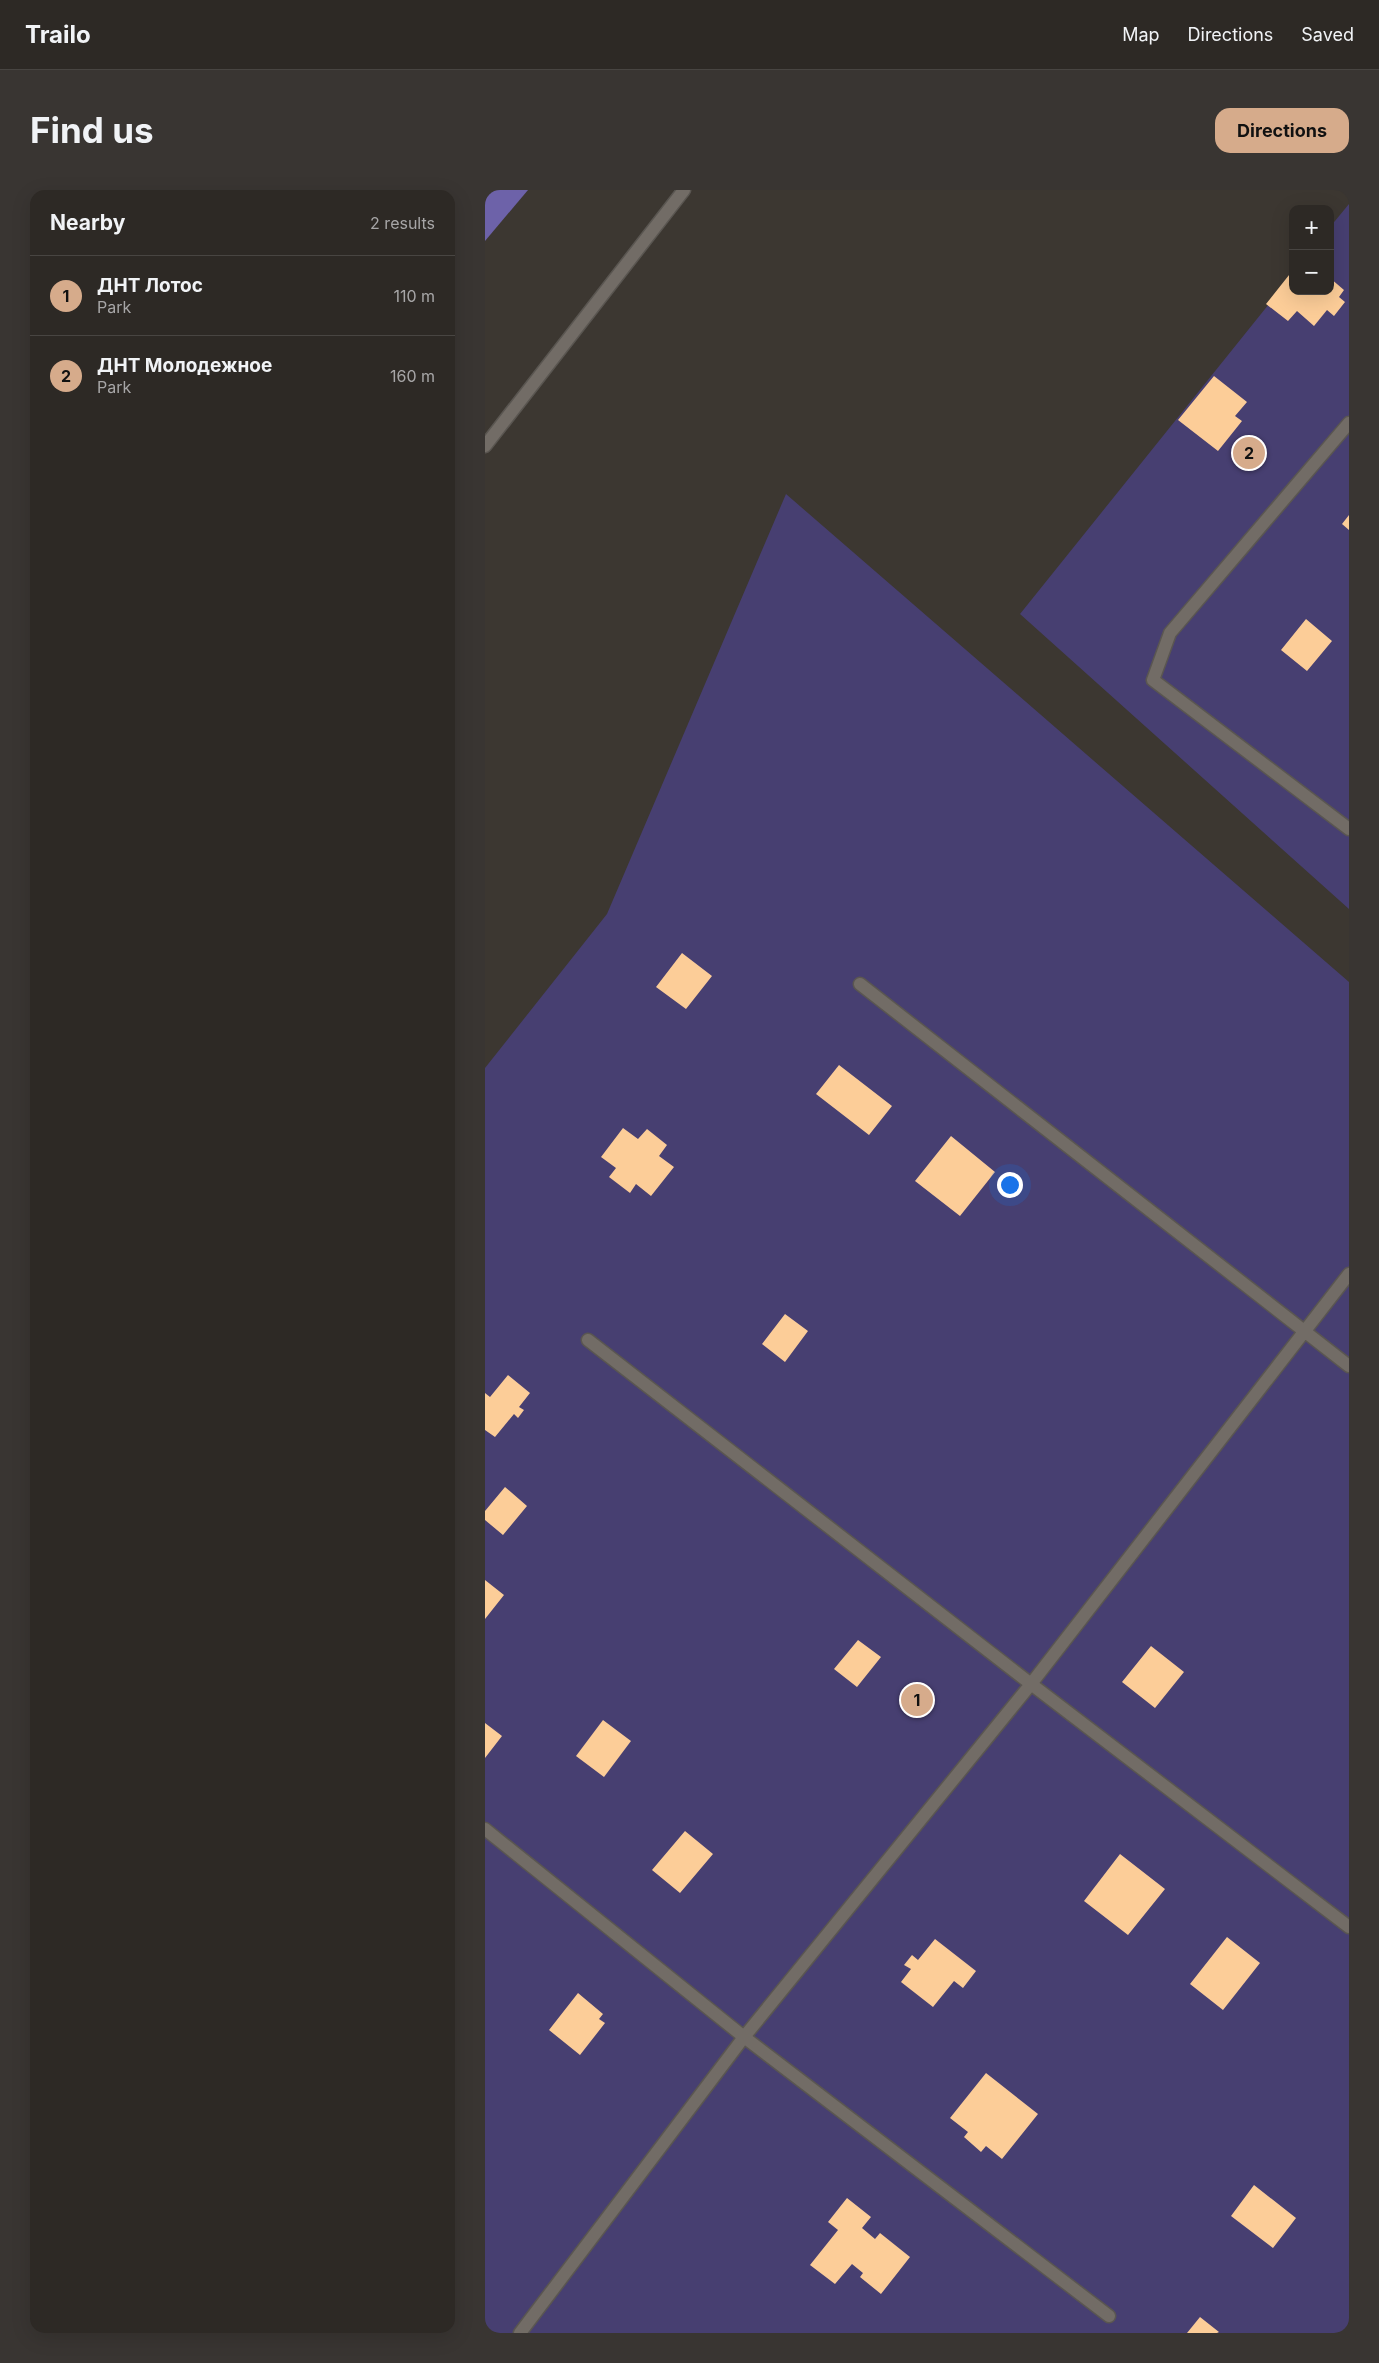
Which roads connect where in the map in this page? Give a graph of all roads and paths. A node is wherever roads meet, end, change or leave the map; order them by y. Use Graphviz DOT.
graph roads {
  1 [pos="685,190"];
  2 [pos="1349,423"];
  3 [pos="485,446"];
  4 [pos="1349,829"];
  5 [pos="860,984"];
  6 [pos="1349,1274"];
  7 [pos="1303,1330"];
  8 [pos="588,1340"];
  9 [pos="1349,1366"];
  10 [pos="1031,1684"];
  11 [pos="485,1829"];
  12 [pos="1349,1927"];
  13 [pos="745,2037"];
  14 [pos="1109,2316"];
  15 [pos="521,2333"];
  1 -- 3 [label="street"];
  2 -- 4 [label="street"];
  5 -- 7 [label="street"];
  6 -- 7 [label="street"];
  7 -- 9 [label="street"];
  7 -- 10 [label="street"];
  8 -- 10 [label="street"];
  10 -- 12 [label="street"];
  10 -- 13 [label="street"];
  11 -- 13 [label="street"];
  13 -- 14 [label="street"];
  13 -- 15 [label="street"];
}
